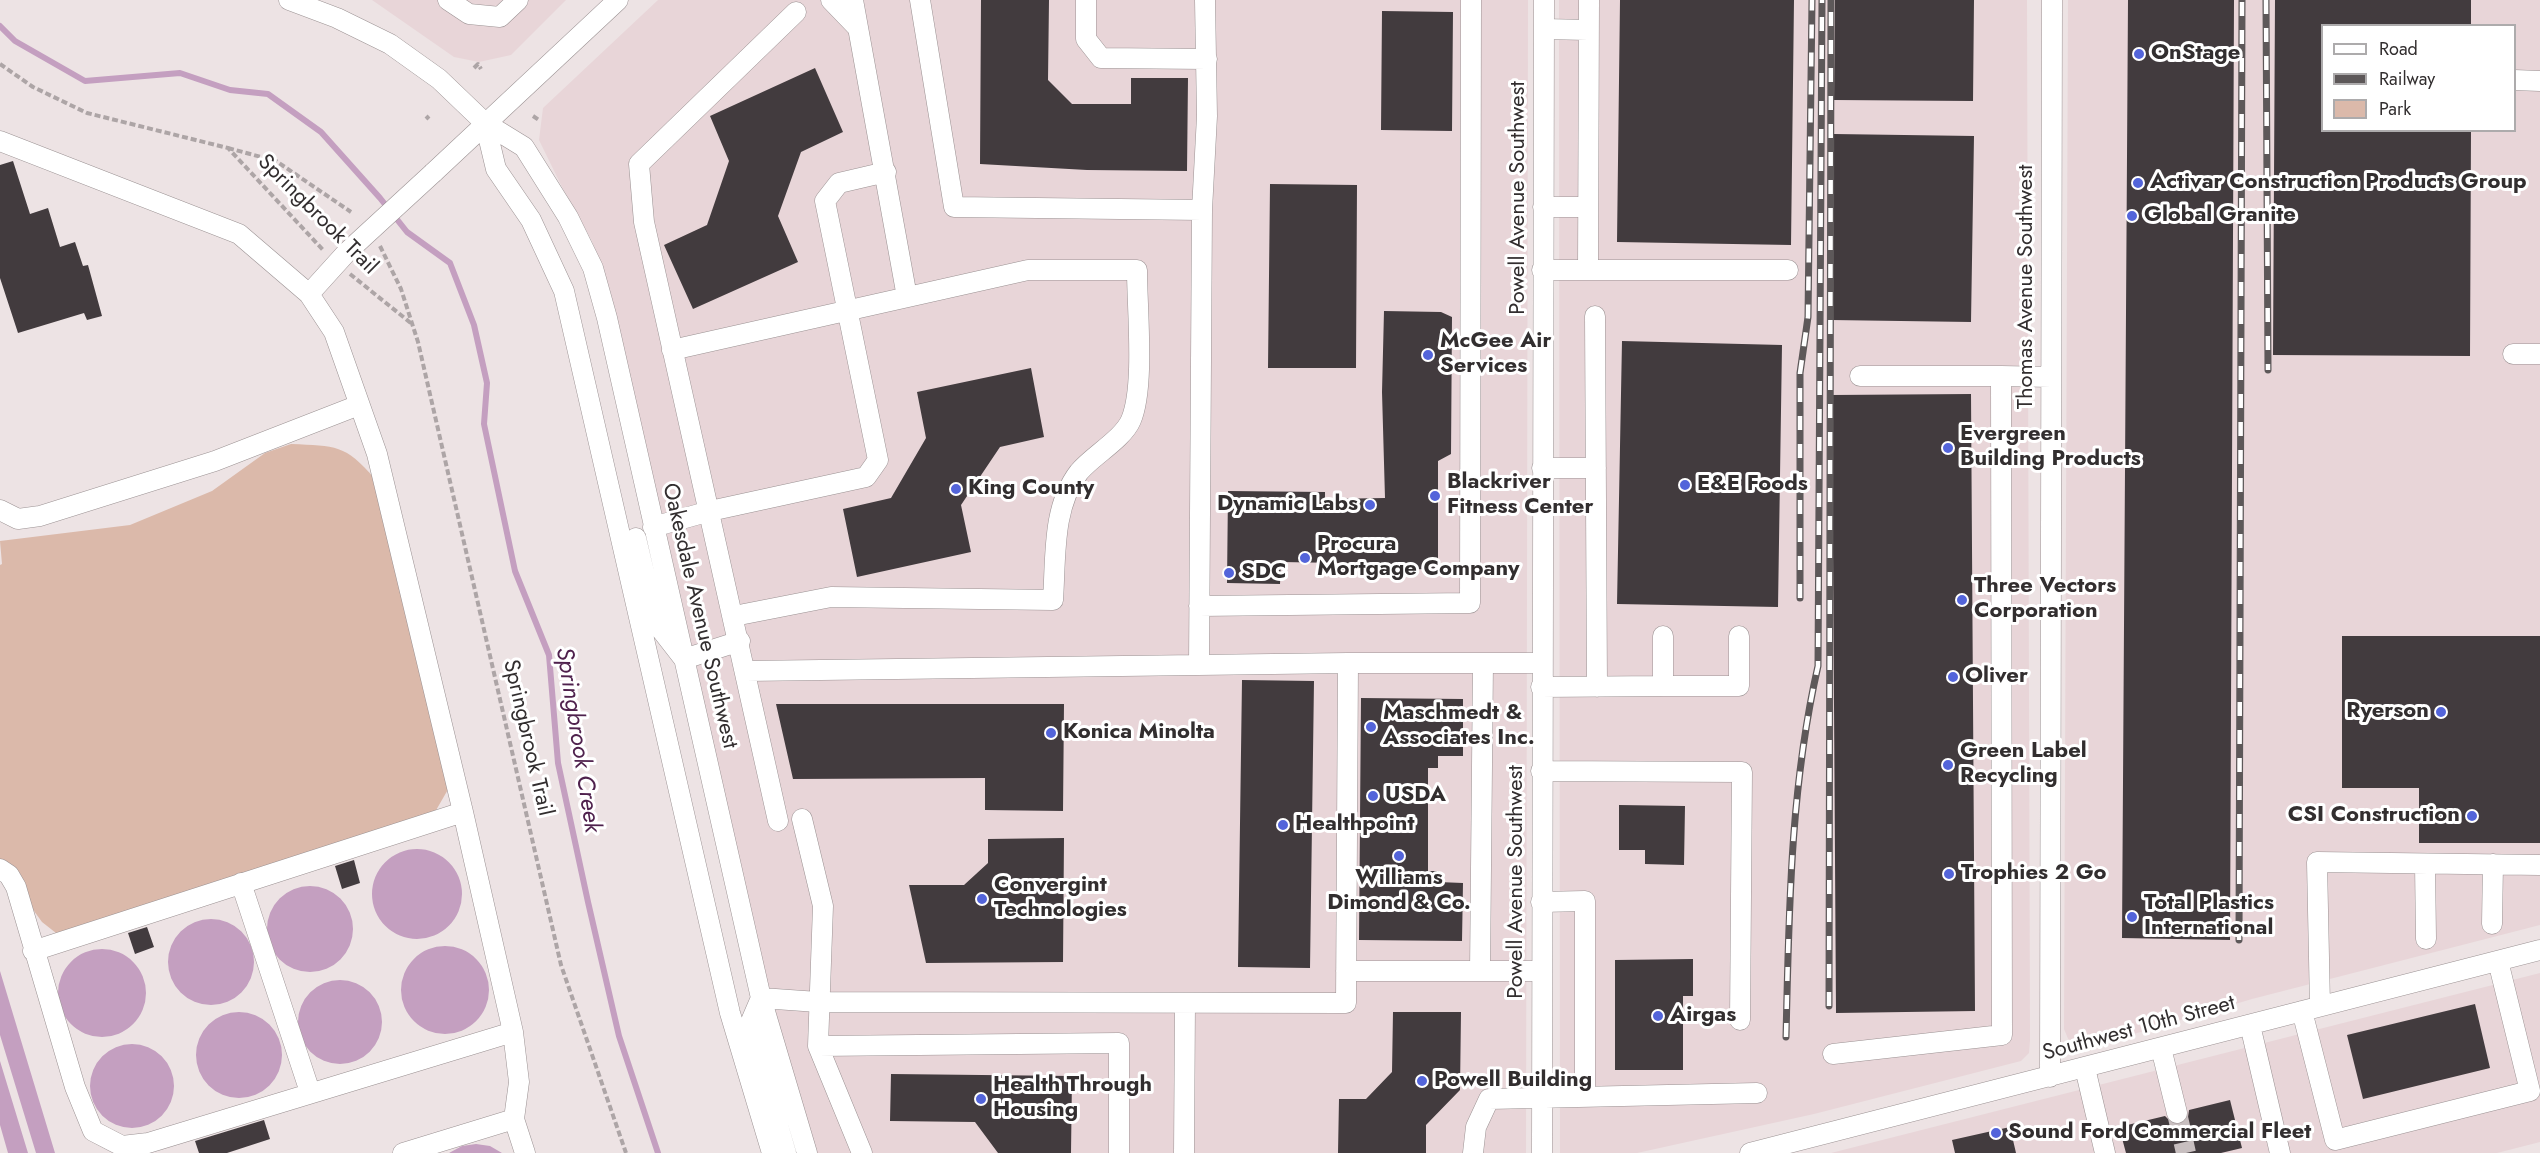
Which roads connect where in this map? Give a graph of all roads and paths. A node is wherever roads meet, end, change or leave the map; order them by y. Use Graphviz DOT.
graph roads {
  1 [pos="289,0"];
  2 [pos="448,0"];
  3 [pos="518,0"];
  4 [pos="618,0"];
  5 [pos="831,0"];
  6 [pos="854,0"];
  7 [pos="920,0"];
  8 [pos="1086,0"];
  9 [pos="1205,0"];
  10 [pos="1471,0"];
  11 [pos="1544,0"];
  12 [pos="1588,0"];
  13 [pos="2052,0"];
  14 [pos="796,12"];
  15 [pos="857,27"];
  16 [pos="1544,29"];
  17 [pos="1588,30"];
  18 [pos="1207,59"];
  19 [pos="0,64"];
  20 [pos="474,68"];
  21 [pos="481,69"];
  22 [pos="2516,80"];
  23 [pos="2540,81"];
  24 [pos="533,116"];
  25 [pos="539,120"];
  26 [pos="485,123"];
  27 [pos="0,141"];
  28 [pos="228,148"];
  29 [pos="886,172"];
  30 [pos="1542,207"];
  31 [pos="1588,207"];
  32 [pos="1202,210"];
  33 [pos="351,212"];
  34 [pos="380,246"];
  35 [pos="341,258"];
  36 [pos="1542,270"];
  37 [pos="1588,270"];
  38 [pos="1788,270"];
  39 [pos="309,294"];
  40 [pos="907,297"];
  41 [pos="848,311"];
  42 [pos="1595,316"];
  43 [pos="413,326"];
  44 [pos="672,350"];
  45 [pos="2513,354"];
  46 [pos="2540,354"];
  47 [pos="1860,376"];
  48 [pos="2001,376"];
  49 [pos="2051,376"];
  50 [pos="359,405"];
  51 [pos="601,444"];
  52 [pos="1542,468"];
  53 [pos="1596,468"];
  54 [pos="0,510"];
  55 [pos="710,511"];
  56 [pos="653,527"];
  57 [pos="1199,606"];
  58 [pos="734,616"];
  59 [pos="1663,636"];
  60 [pos="1739,636"];
  61 [pos="740,641"];
  62 [pos="684,659"];
  63 [pos="1348,663"];
  64 [pos="1483,663"];
  65 [pos="1541,663"];
  66 [pos="1199,665"];
  67 [pos="746,670"];
  68 [pos="1663,686"];
  69 [pos="1541,687"];
  70 [pos="1597,687"];
  71 [pos="1541,771"];
  72 [pos="463,812"];
  73 [pos="802,819"];
  74 [pos="778,821"];
  75 [pos="2425,864"];
  76 [pos="2493,864"];
  77 [pos="2540,865"];
  78 [pos="0,869"];
  79 [pos="241,884"];
  80 [pos="1541,902"];
  81 [pos="2492,924"];
  82 [pos="2426,939"];
  83 [pos="2540,950"];
  84 [pos="33,951"];
  85 [pos="2498,961"];
  86 [pos="1480,970"];
  87 [pos="1346,971"];
  88 [pos="1542,971"];
  89 [pos="761,998"];
  90 [pos="818,1002"];
  91 [pos="1185,1003"];
  92 [pos="2311,1008"];
  93 [pos="1740,1020"];
  94 [pos="2250,1025"];
  95 [pos="513,1032"];
  96 [pos="818,1046"];
  97 [pos="2161,1048"];
  98 [pos="1833,1054"];
  99 [pos="2085,1068"];
  100 [pos="2050,1077"];
  101 [pos="310,1092"];
  102 [pos="1757,1093"];
  103 [pos="1585,1096"];
  104 [pos="1540,1097"];
  105 [pos="2177,1113"];
  106 [pos="514,1119"];
  107 [pos="122,1150"];
  108 [pos="403,1153"];
  109 [pos="525,1153"];
  110 [pos="626,1153"];
  111 [pos="772,1153"];
  112 [pos="786,1153"];
  113 [pos="807,1153"];
  114 [pos="862,1153"];
  115 [pos="1119,1153"];
  116 [pos="1184,1153"];
  117 [pos="1473,1153"];
  118 [pos="1542,1153"];
  119 [pos="1750,1153"];
  120 [pos="2105,1153"];
  121 [pos="2280,1153"];
  1 -- 26 [label="street, Oakesdale Avenue Southwest"];
  2 -- 3 [label="street"];
  4 -- 26 [label="street"];
  5 -- 15 [label="street"];
  6 -- 15 [label="street"];
  7 -- 32 [label="street"];
  8 -- 18 [label="street"];
  9 -- 18 [label="street"];
  10 -- 57 [label="street"];
  11 -- 16 [label="street, Powell Avenue Southwest"];
  12 -- 17 [label="street"];
  13 -- 49 [label="street, Thomas Avenue Southwest"];
  14 -- 44 [label="street"];
  15 -- 29 [label="street"];
  16 -- 17 [label="street"];
  16 -- 30 [label="street, Powell Avenue Southwest"];
  17 -- 31 [label="street"];
  18 -- 32 [label="street"];
  19 -- 28 [label="path, Springbrook Trail"];
  20 -- 21 [label="path"];
  22 -- 23 [label="street"];
  24 -- 25 [label="path"];
  26 -- 35 [label="street, bridge"];
  26 -- 51 [label="street"];
  26 -- 56 [label="street, Oakesdale Avenue Southwest"];
  27 -- 39 [label="street"];
  28 -- 33 [label="path, Springbrook Trail"];
  28 -- 35 [label="path, Springbrook Trail"];
  29 -- 40 [label="street"];
  29 -- 41 [label="street"];
  30 -- 31 [label="street"];
  30 -- 36 [label="street, Powell Avenue Southwest"];
  31 -- 37 [label="street"];
  32 -- 57 [label="street"];
  34 -- 43 [label="path, Springbrook Trail"];
  35 -- 39 [label="street"];
  35 -- 43 [label="path, Springbrook Trail"];
  36 -- 37 [label="street"];
  36 -- 52 [label="street, Powell Avenue Southwest"];
  37 -- 38 [label="street"];
  39 -- 50 [label="street"];
  40 -- 41 [label="street"];
  40 -- 58 [label="street"];
  41 -- 44 [label="street"];
  41 -- 55 [label="street"];
  42 -- 53 [label="street"];
  43 -- 110 [label="path, Springbrook Trail"];
  44 -- 55 [label="street"];
  45 -- 46 [label="street"];
  47 -- 48 [label="street"];
  48 -- 49 [label="street"];
  48 -- 98 [label="street"];
  49 -- 100 [label="street, Thomas Avenue Southwest"];
  50 -- 54 [label="street"];
  50 -- 72 [label="street"];
  51 -- 62 [label="street"];
  51 -- 111 [label="street"];
  52 -- 53 [label="street"];
  52 -- 65 [label="street, Powell Avenue Southwest"];
  53 -- 70 [label="street"];
  55 -- 56 [label="street"];
  55 -- 58 [label="street"];
  56 -- 62 [label="street, Oakesdale Avenue Southwest"];
  57 -- 66 [label="street"];
  58 -- 61 [label="street"];
  59 -- 68 [label="street"];
  60 -- 68 [label="street"];
  61 -- 62 [label="street"];
  61 -- 67 [label="street"];
  62 -- 89 [label="street, Oakesdale Avenue Southwest"];
  63 -- 64 [label="street"];
  63 -- 66 [label="street"];
  63 -- 87 [label="street"];
  64 -- 65 [label="street"];
  64 -- 86 [label="street"];
  65 -- 69 [label="street, Powell Avenue Southwest"];
  66 -- 67 [label="street"];
  67 -- 74 [label="street"];
  68 -- 70 [label="street"];
  69 -- 70 [label="street"];
  69 -- 71 [label="street, Powell Avenue Southwest"];
  71 -- 80 [label="street, Powell Avenue Southwest"];
  71 -- 93 [label="street"];
  72 -- 79 [label="street"];
  72 -- 95 [label="street"];
  73 -- 90 [label="street"];
  75 -- 76 [label="street"];
  75 -- 82 [label="street"];
  75 -- 92 [label="street"];
  76 -- 77 [label="street"];
  76 -- 81 [label="street"];
  78 -- 84 [label="street"];
  79 -- 84 [label="street"];
  79 -- 101 [label="street"];
  80 -- 88 [label="street, Powell Avenue Southwest"];
  80 -- 103 [label="street"];
  83 -- 85 [label="street, Southwest 10th Street"];
  84 -- 107 [label="street"];
  85 -- 92 [label="street, Southwest 10th Street"];
  85 -- 92 [label="street"];
  86 -- 87 [label="street"];
  86 -- 88 [label="street"];
  87 -- 91 [label="street"];
  88 -- 104 [label="street, Powell Avenue Southwest"];
  89 -- 90 [label="street"];
  89 -- 112 [label="street"];
  89 -- 113 [label="street, Oakesdale Avenue Southwest"];
  90 -- 91 [label="street"];
  90 -- 96 [label="street"];
  91 -- 116 [label="street"];
  92 -- 94 [label="street, Southwest 10th Street"];
  94 -- 97 [label="street, Southwest 10th Street"];
  94 -- 121 [label="street"];
  95 -- 101 [label="street"];
  95 -- 106 [label="street"];
  96 -- 114 [label="street"];
  96 -- 115 [label="street"];
  97 -- 99 [label="street, Southwest 10th Street"];
  97 -- 105 [label="street"];
  99 -- 100 [label="street, Southwest 10th Street"];
  99 -- 120 [label="street"];
  100 -- 119 [label="street, Southwest 10th Street"];
  101 -- 107 [label="street"];
  102 -- 103 [label="street"];
  103 -- 104 [label="street"];
  104 -- 117 [label="street"];
  104 -- 118 [label="street, Powell Avenue Southwest"];
  106 -- 108 [label="street"];
  106 -- 109 [label="street"];
}
